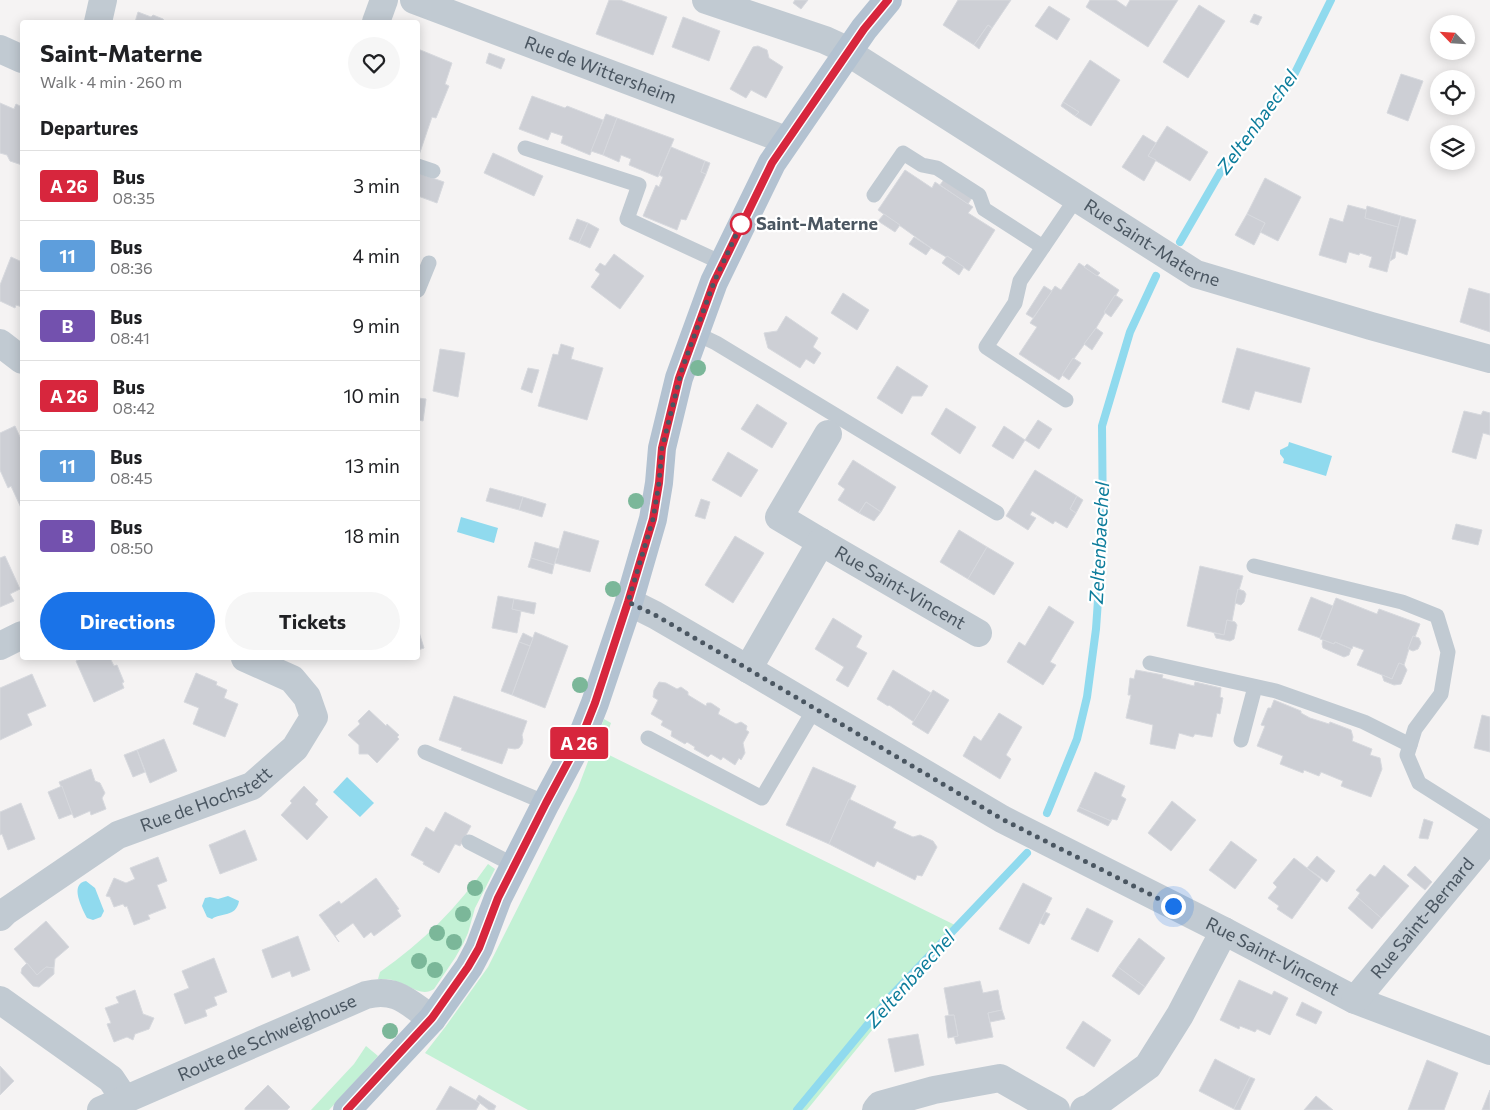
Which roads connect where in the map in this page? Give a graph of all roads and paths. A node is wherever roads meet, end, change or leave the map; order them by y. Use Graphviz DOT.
graph roads {
  1 [pos="103,0"];
  2 [pos="384,0"];
  3 [pos="414,0"];
  4 [pos="706,0"];
  5 [pos="888,0"];
  6 [pos="98,20"];
  7 [pos="377,20"];
  8 [pos="0,49"];
  9 [pos="848,52"];
  10 [pos="20,58"];
  11 [pos="786,140"];
  12 [pos="525,148"];
  13 [pos="420,167"];
  14 [pos="433,171"];
  15 [pos="874,195"];
  16 [pos="1077,198"];
  17 [pos="1043,247"];
  18 [pos="428,263"];
  19 [pos="722,263"];
  20 [pos="420,285"];
  21 [pos="695,332"];
  22 [pos="0,343"];
  23 [pos="20,358"];
  24 [pos="1490,359"];
  25 [pos="1066,400"];
  26 [pos="828,434"];
  27 [pos="998,513"];
  28 [pos="821,542"];
  29 [pos="1254,566"];
  30 [pos="628,602"];
  31 [pos="978,633"];
  32 [pos="20,637"];
  33 [pos="0,646"];
  34 [pos="249,660"];
  35 [pos="1150,663"];
  36 [pos="748,669"];
  37 [pos="1255,687"];
  38 [pos="815,708"];
  39 [pos="648,738"];
  40 [pos="1241,740"];
  41 [pos="1410,745"];
  42 [pos="425,752"];
  43 [pos="546,803"];
  44 [pos="1490,828"];
  45 [pos="1490,837"];
  46 [pos="470,842"];
  47 [pos="514,865"];
  48 [pos="0,917"];
  49 [pos="1224,931"];
  50 [pos="0,1000"];
  51 [pos="1355,1000"];
  52 [pos="432,1018"];
  53 [pos="1490,1052"];
  54 [pos="113,1105"];
  55 [pos="347,1110"];
  56 [pos="876,1110"];
  57 [pos="1056,1110"];
  58 [pos="1084,1110"];
  1 -- 6 [label="street"];
  2 -- 7 [label="street"];
  3 -- 11 [label="street, Rue de Wittersheim"];
  4 -- 9 [label="street"];
  5 -- 9 [label="main road"];
  8 -- 10 [label="street"];
  9 -- 11 [label="main road"];
  9 -- 16 [label="street, Rue Saint-Materne"];
  11 -- 19 [label="main road"];
  12 -- 19 [label="lane"];
  13 -- 14 [label="lane"];
  15 -- 17 [label="lane"];
  16 -- 17 [label="lane"];
  16 -- 24 [label="street, Rue Saint-Materne"];
  17 -- 25 [label="lane"];
  18 -- 20 [label="lane"];
  19 -- 21 [label="main road"];
  21 -- 27 [label="lane"];
  21 -- 30 [label="main road"];
  22 -- 23 [label="street"];
  26 -- 28 [label="street, Rue Saint-Vincent"];
  28 -- 31 [label="street, Rue Saint-Vincent"];
  28 -- 36 [label="street, Rue Saint-Vincent"];
  29 -- 41 [label="lane"];
  30 -- 36 [label="street, Rue Saint-Vincent"];
  30 -- 43 [label="main road"];
  32 -- 33 [label="street"];
  34 -- 48 [label="street, Rue de Hochstett"];
  35 -- 37 [label="lane"];
  36 -- 38 [label="street, Rue Saint-Vincent"];
  37 -- 40 [label="lane"];
  37 -- 41 [label="lane"];
  38 -- 39 [label="lane"];
  38 -- 49 [label="street, Rue Saint-Vincent"];
  41 -- 44 [label="lane"];
  42 -- 43 [label="lane"];
  43 -- 47 [label="main road"];
  45 -- 51 [label="street, Rue Saint-Bernard"];
  46 -- 47 [label="lane"];
  47 -- 52 [label="main road"];
  49 -- 51 [label="street, Rue Saint-Vincent"];
  49 -- 58 [label="street"];
  50 -- 54 [label="street"];
  51 -- 53 [label="street, Rue Saint-Vincent"];
  52 -- 54 [label="street, Route de Schweighouse"];
  52 -- 55 [label="main road"];
  56 -- 57 [label="street"];
}
